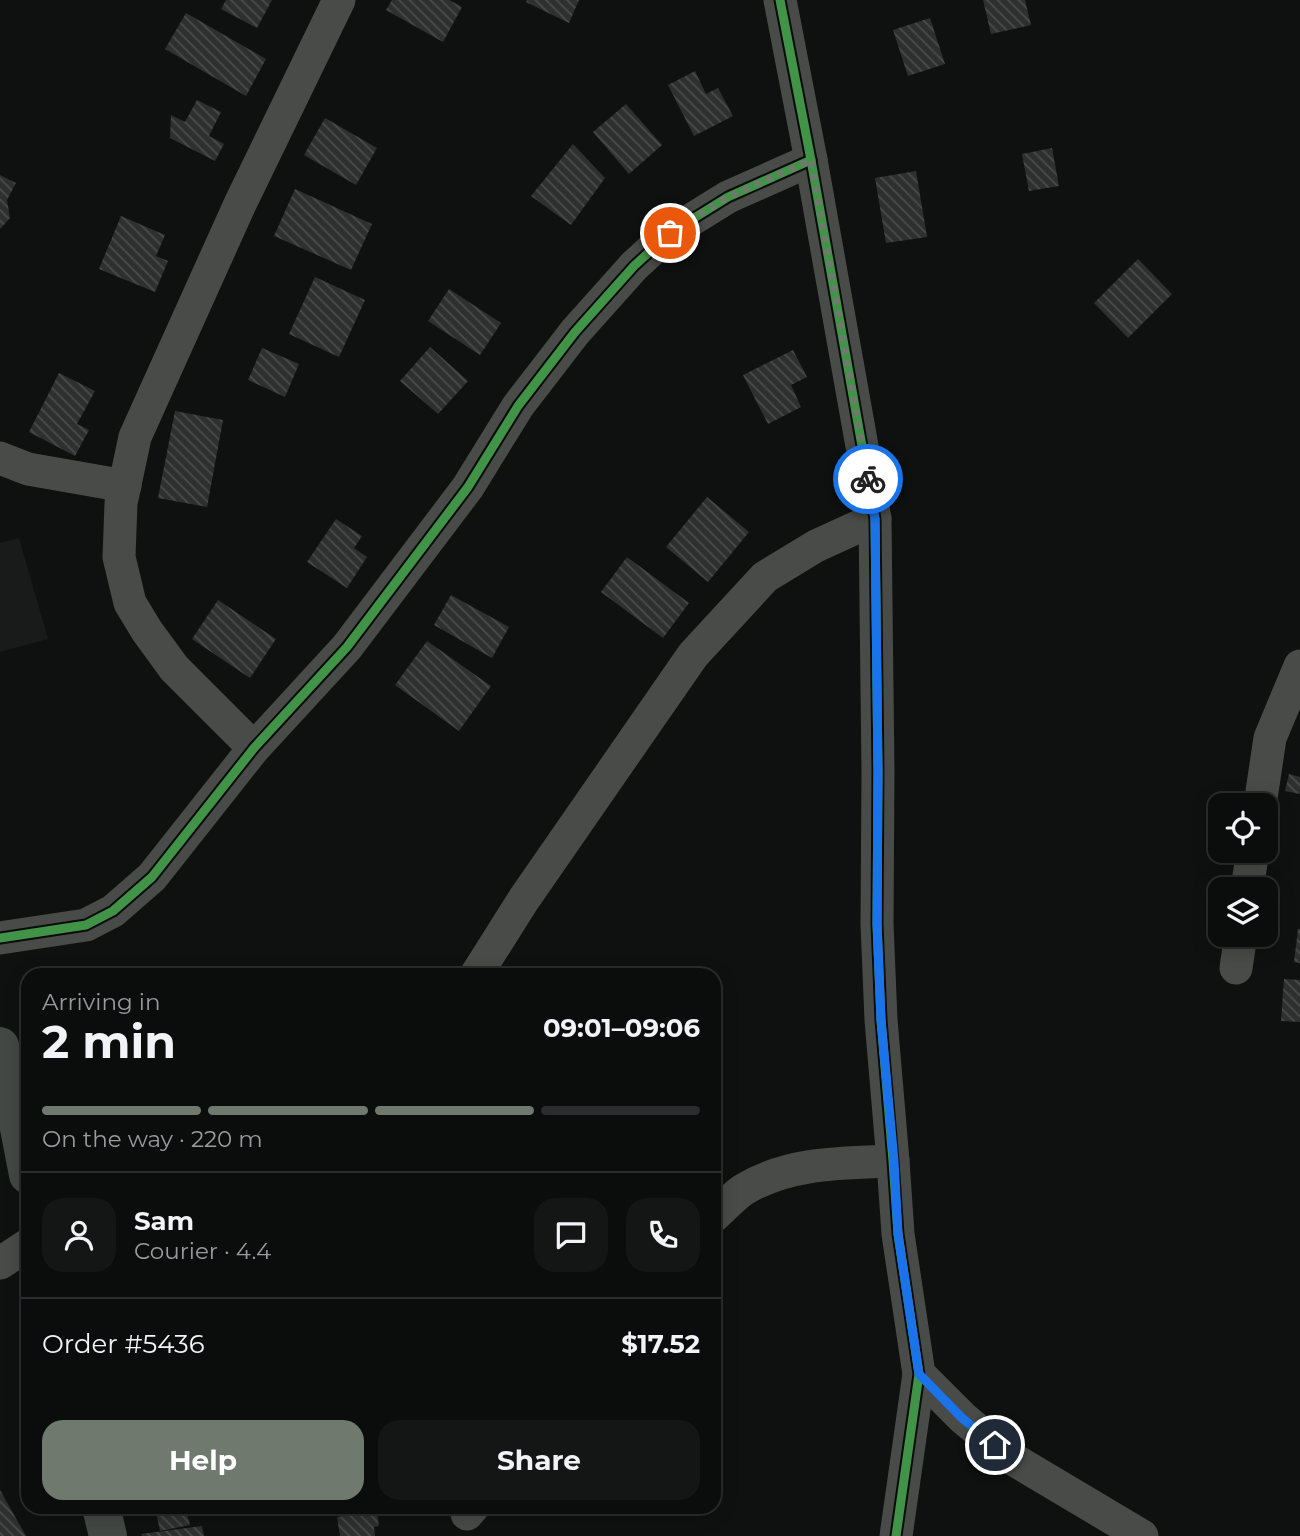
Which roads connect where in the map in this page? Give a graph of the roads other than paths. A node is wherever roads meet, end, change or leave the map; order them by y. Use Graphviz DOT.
graph roads {
  1 [pos="339,0"];
  2 [pos="780,0"];
  3 [pos="811,160"];
  4 [pos="0,458"];
  5 [pos="125,486"];
  6 [pos="875,519"];
  7 [pos="1300,666"];
  8 [pos="254,748"];
  9 [pos="1262,793"];
  10 [pos="0,938"];
  11 [pos="1239,947"];
  12 [pos="480,968"];
  13 [pos="1236,968"];
  14 [pos="0,1046"];
  15 [pos="21,1139"];
  16 [pos="894,1161"];
  17 [pos="721,1210"];
  18 [pos="21,1250"];
  19 [pos="0,1263"];
  20 [pos="919,1374"];
  21 [pos="103,1514"];
  22 [pos="108,1536"];
  23 [pos="896,1536"];
  24 [pos="1142,1536"];
  1 -- 5 [label="street"];
  2 -- 3 [label="street"];
  3 -- 6 [label="street"];
  3 -- 8 [label="street"];
  4 -- 5 [label="street"];
  5 -- 8 [label="street"];
  6 -- 12 [label="street"];
  6 -- 16 [label="street"];
  7 -- 9 [label="street"];
  8 -- 10 [label="street"];
  11 -- 13 [label="street"];
  14 -- 15 [label="main road"];
  16 -- 17 [label="street"];
  16 -- 20 [label="street"];
  18 -- 19 [label="street"];
  20 -- 23 [label="street"];
  20 -- 24 [label="street"];
  21 -- 22 [label="main road"];
}
